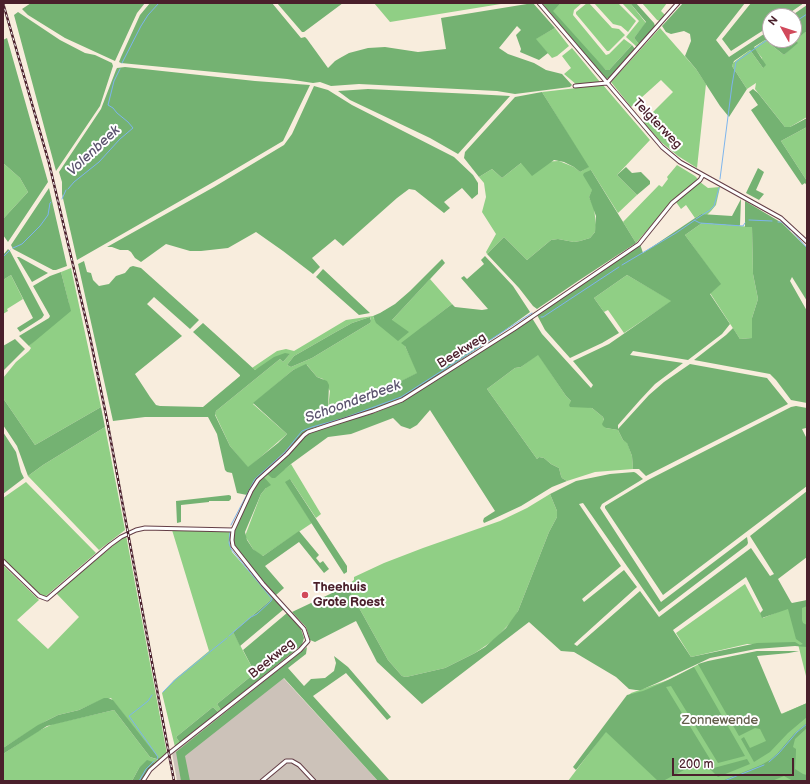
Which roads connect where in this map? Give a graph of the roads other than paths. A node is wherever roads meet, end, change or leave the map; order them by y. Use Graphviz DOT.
graph roads {
  1 [pos="539,3"];
  2 [pos="678,3"];
  3 [pos="607,83"];
  4 [pos="575,86"];
  5 [pos="703,175"];
  6 [pos="807,242"];
  7 [pos="233,530"];
  8 [pos="3,561"];
  9 [pos="143,781"];
  10 [pos="262,781"];
  11 [pos="314,781"];
  1 -- 3 [label="street, Telgterweg"];
  2 -- 3 [label="street"];
  3 -- 4 [label="street"];
  3 -- 5 [label="street, Telgterweg"];
  5 -- 6 [label="street, Telgterweg"];
  5 -- 7 [label="street, Beekweg"];
  7 -- 8 [label="street"];
  7 -- 9 [label="street, Beekweg"];
  10 -- 11 [label="street"];
}
